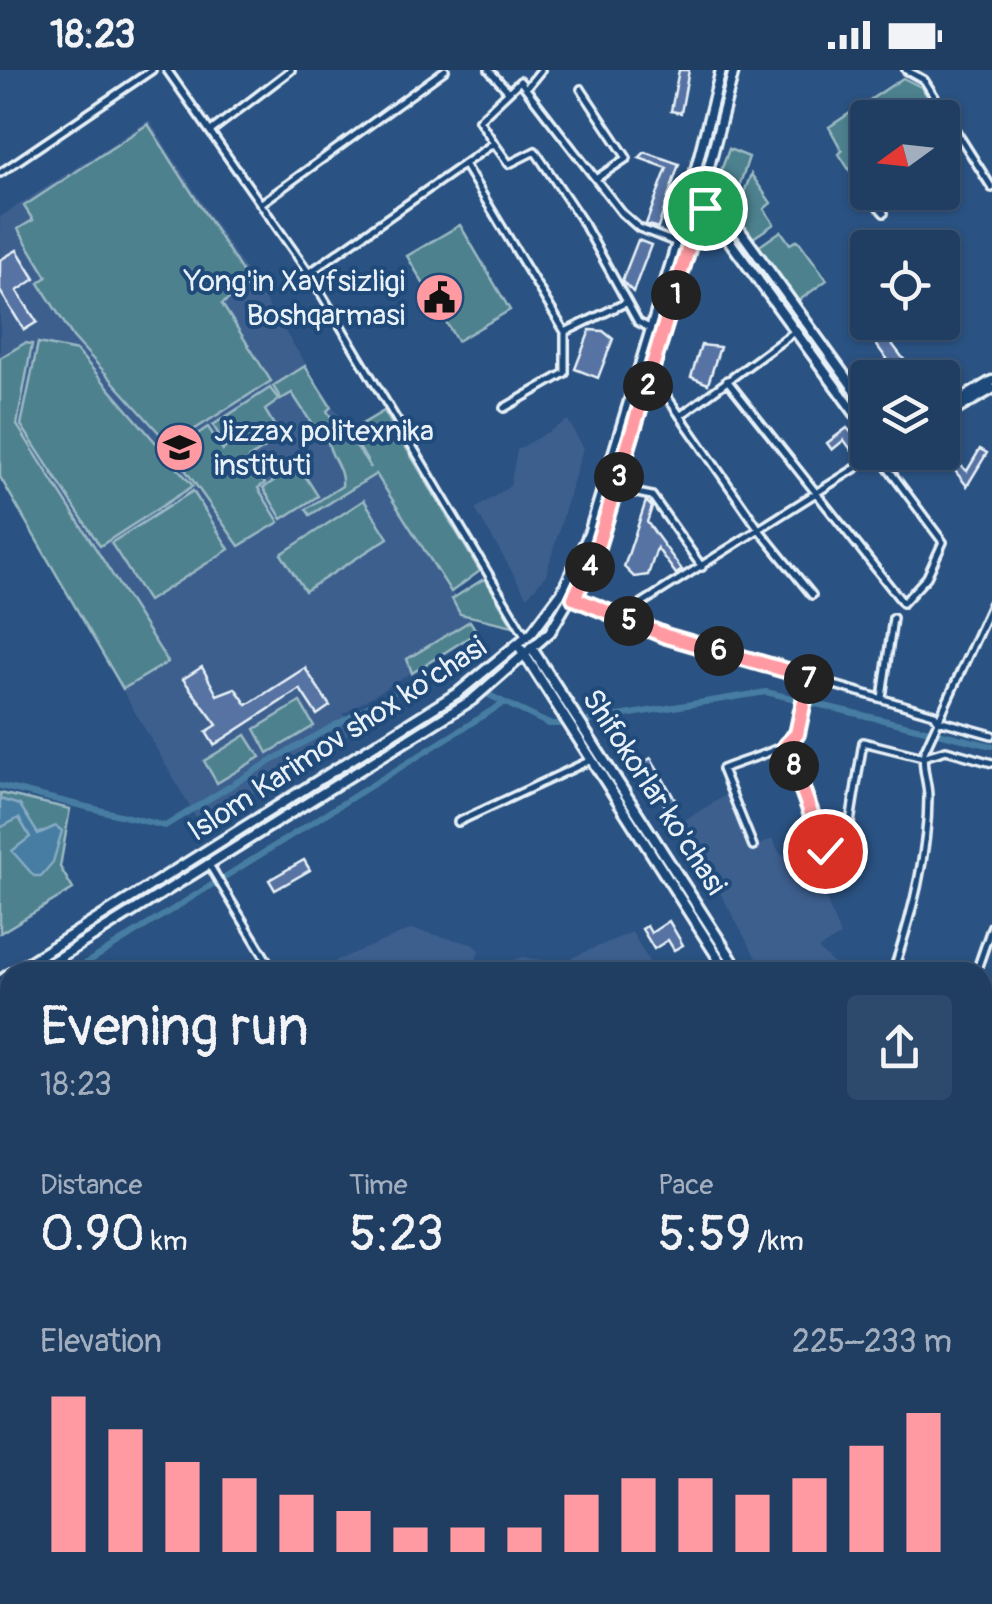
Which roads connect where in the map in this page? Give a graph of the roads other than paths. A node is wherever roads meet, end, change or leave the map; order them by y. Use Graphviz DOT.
graph roads {
  1 [pos="152,70"];
  2 [pos="166,70"];
  3 [pos="291,70"];
  4 [pos="445,70"];
  5 [pos="489,70"];
  6 [pos="542,70"];
  7 [pos="721,70"];
  8 [pos="734,70"];
  9 [pos="906,70"];
  10 [pos="528,86"];
  11 [pos="508,90"];
  12 [pos="582,90"];
  13 [pos="210,131"];
  14 [pos="494,143"];
  15 [pos="464,164"];
  16 [pos="710,170"];
  17 [pos="0,173"];
  18 [pos="597,178"];
  19 [pos="992,188"];
  20 [pos="692,189"];
  21 [pos="263,202"];
  22 [pos="700,210"];
  23 [pos="880,210"];
  24 [pos="884,214"];
  25 [pos="729,216"];
  26 [pos="683,224"];
  27 [pos="723,232"];
  28 [pos="692,239"];
  29 [pos="677,243"];
  30 [pos="310,273"];
  31 [pos="627,302"];
  32 [pos="808,324"];
  33 [pos="652,329"];
  34 [pos="565,332"];
  35 [pos="795,333"];
  36 [pos="727,380"];
  37 [pos="649,383"];
  38 [pos="850,383"];
  39 [pos="992,385"];
  40 [pos="960,404"];
  41 [pos="850,407"];
  42 [pos="504,408"];
  43 [pos="680,416"];
  44 [pos="854,470"];
  45 [pos="891,470"];
  46 [pos="637,493"];
  47 [pos="816,495"];
  48 [pos="762,532"];
  49 [pos="702,567"];
  50 [pos="812,595"];
  51 [pos="574,598"];
  52 [pos="992,603"];
  53 [pos="620,617"];
  54 [pos="893,618"];
  55 [pos="526,638"];
  56 [pos="519,646"];
  57 [pos="530,654"];
  58 [pos="809,677"];
  59 [pos="882,698"];
  60 [pos="938,720"];
  61 [pos="992,735"];
  62 [pos="786,745"];
  63 [pos="923,757"];
  64 [pos="591,760"];
  65 [pos="992,763"];
  66 [pos="458,822"];
  67 [pos="753,846"];
  68 [pos="825,851"];
  69 [pos="208,864"];
  70 [pos="833,889"];
  71 [pos="992,926"];
  72 [pos="29,962"];
  73 [pos="52,962"];
  74 [pos="268,962"];
  75 [pos="721,962"];
  76 [pos="733,962"];
  77 [pos="897,962"];
  78 [pos="979,962"];
  1 -- 17 [label="street"];
  2 -- 13 [label="street"];
  3 -- 13 [label="street"];
  4 -- 21 [label="street"];
  5 -- 11 [label="street"];
  6 -- 10 [label="street"];
  7 -- 20 [label="main road, Islom Karimov shox ko'chasi"];
  8 -- 16 [label="main road, Islom Karimov shox ko'chasi"];
  9 -- 19 [label="street"];
  10 -- 11 [label="street"];
  10 -- 18 [label="street"];
  11 -- 14 [label="street"];
  12 -- 18 [label="street"];
  13 -- 21 [label="street"];
  14 -- 15 [label="street"];
  14 -- 31 [label="street"];
  15 -- 30 [label="street"];
  15 -- 34 [label="street"];
  16 -- 22 [label="main road, Islom Karimov shox ko'chasi"];
  16 -- 25 [label="main road"];
  18 -- 29 [label="street"];
  20 -- 22 [label="main road"];
  20 -- 26 [label="main road, Islom Karimov shox ko'chasi"];
  21 -- 30 [label="street"];
  22 -- 25 [label="main road"];
  22 -- 26 [label="main road"];
  22 -- 27 [label="main road"];
  22 -- 28 [label="main road, Islom Karimov shox ko'chasi"];
  23 -- 24 [label="street"];
  25 -- 32 [label="main road"];
  26 -- 29 [label="main road, Islom Karimov shox ko'chasi"];
  27 -- 28 [label="main road"];
  27 -- 35 [label="main road"];
  28 -- 37 [label="main road, Islom Karimov shox ko'chasi"];
  29 -- 33 [label="main road, Islom Karimov shox ko'chasi"];
  30 -- 55 [label="street"];
  31 -- 33 [label="street"];
  31 -- 34 [label="street"];
  32 -- 35 [label="main road"];
  32 -- 38 [label="main road"];
  33 -- 55 [label="main road, Islom Karimov shox ko'chasi"];
  34 -- 42 [label="street"];
  35 -- 36 [label="street"];
  35 -- 41 [label="main road"];
  36 -- 43 [label="street"];
  36 -- 47 [label="street"];
  37 -- 43 [label="street"];
  37 -- 51 [label="main road, Islom Karimov shox ko'chasi"];
  39 -- 40 [label="main road"];
  43 -- 48 [label="street"];
  44 -- 47 [label="street"];
  45 -- 47 [label="street"];
  46 -- 49 [label="street"];
  47 -- 48 [label="street"];
  48 -- 49 [label="street"];
  48 -- 50 [label="street"];
  49 -- 53 [label="street"];
  51 -- 53 [label="street"];
  51 -- 57 [label="main road, Islom Karimov shox ko'chasi"];
  52 -- 60 [label="street"];
  53 -- 58 [label="street"];
  54 -- 59 [label="street"];
  55 -- 56 [label="main road, Islom Karimov shox ko'chasi"];
  55 -- 57 [label="main road, Shifokorlar ko'chasi"];
  56 -- 57 [label="main road, Shifokorlar ko'chasi"];
  56 -- 72 [label="main road, Islom Karimov shox ko'chasi"];
  57 -- 64 [label="main road, Shifokorlar ko'chasi"];
  57 -- 69 [label="main road, Islom Karimov shox ko'chasi"];
  57 -- 76 [label="main road, Shifokorlar ko'chasi"];
  58 -- 59 [label="street"];
  58 -- 62 [label="street"];
  59 -- 60 [label="street"];
  60 -- 61 [label="street"];
  60 -- 63 [label="street"];
  62 -- 67 [label="street"];
  62 -- 68 [label="street"];
  63 -- 65 [label="street"];
  63 -- 68 [label="street"];
  63 -- 77 [label="street"];
  64 -- 66 [label="street"];
  64 -- 75 [label="main road, Shifokorlar ko'chasi"];
  68 -- 70 [label="street"];
  69 -- 73 [label="main road, Islom Karimov shox ko'chasi"];
  69 -- 74 [label="street"];
  71 -- 78 [label="street"];
}
